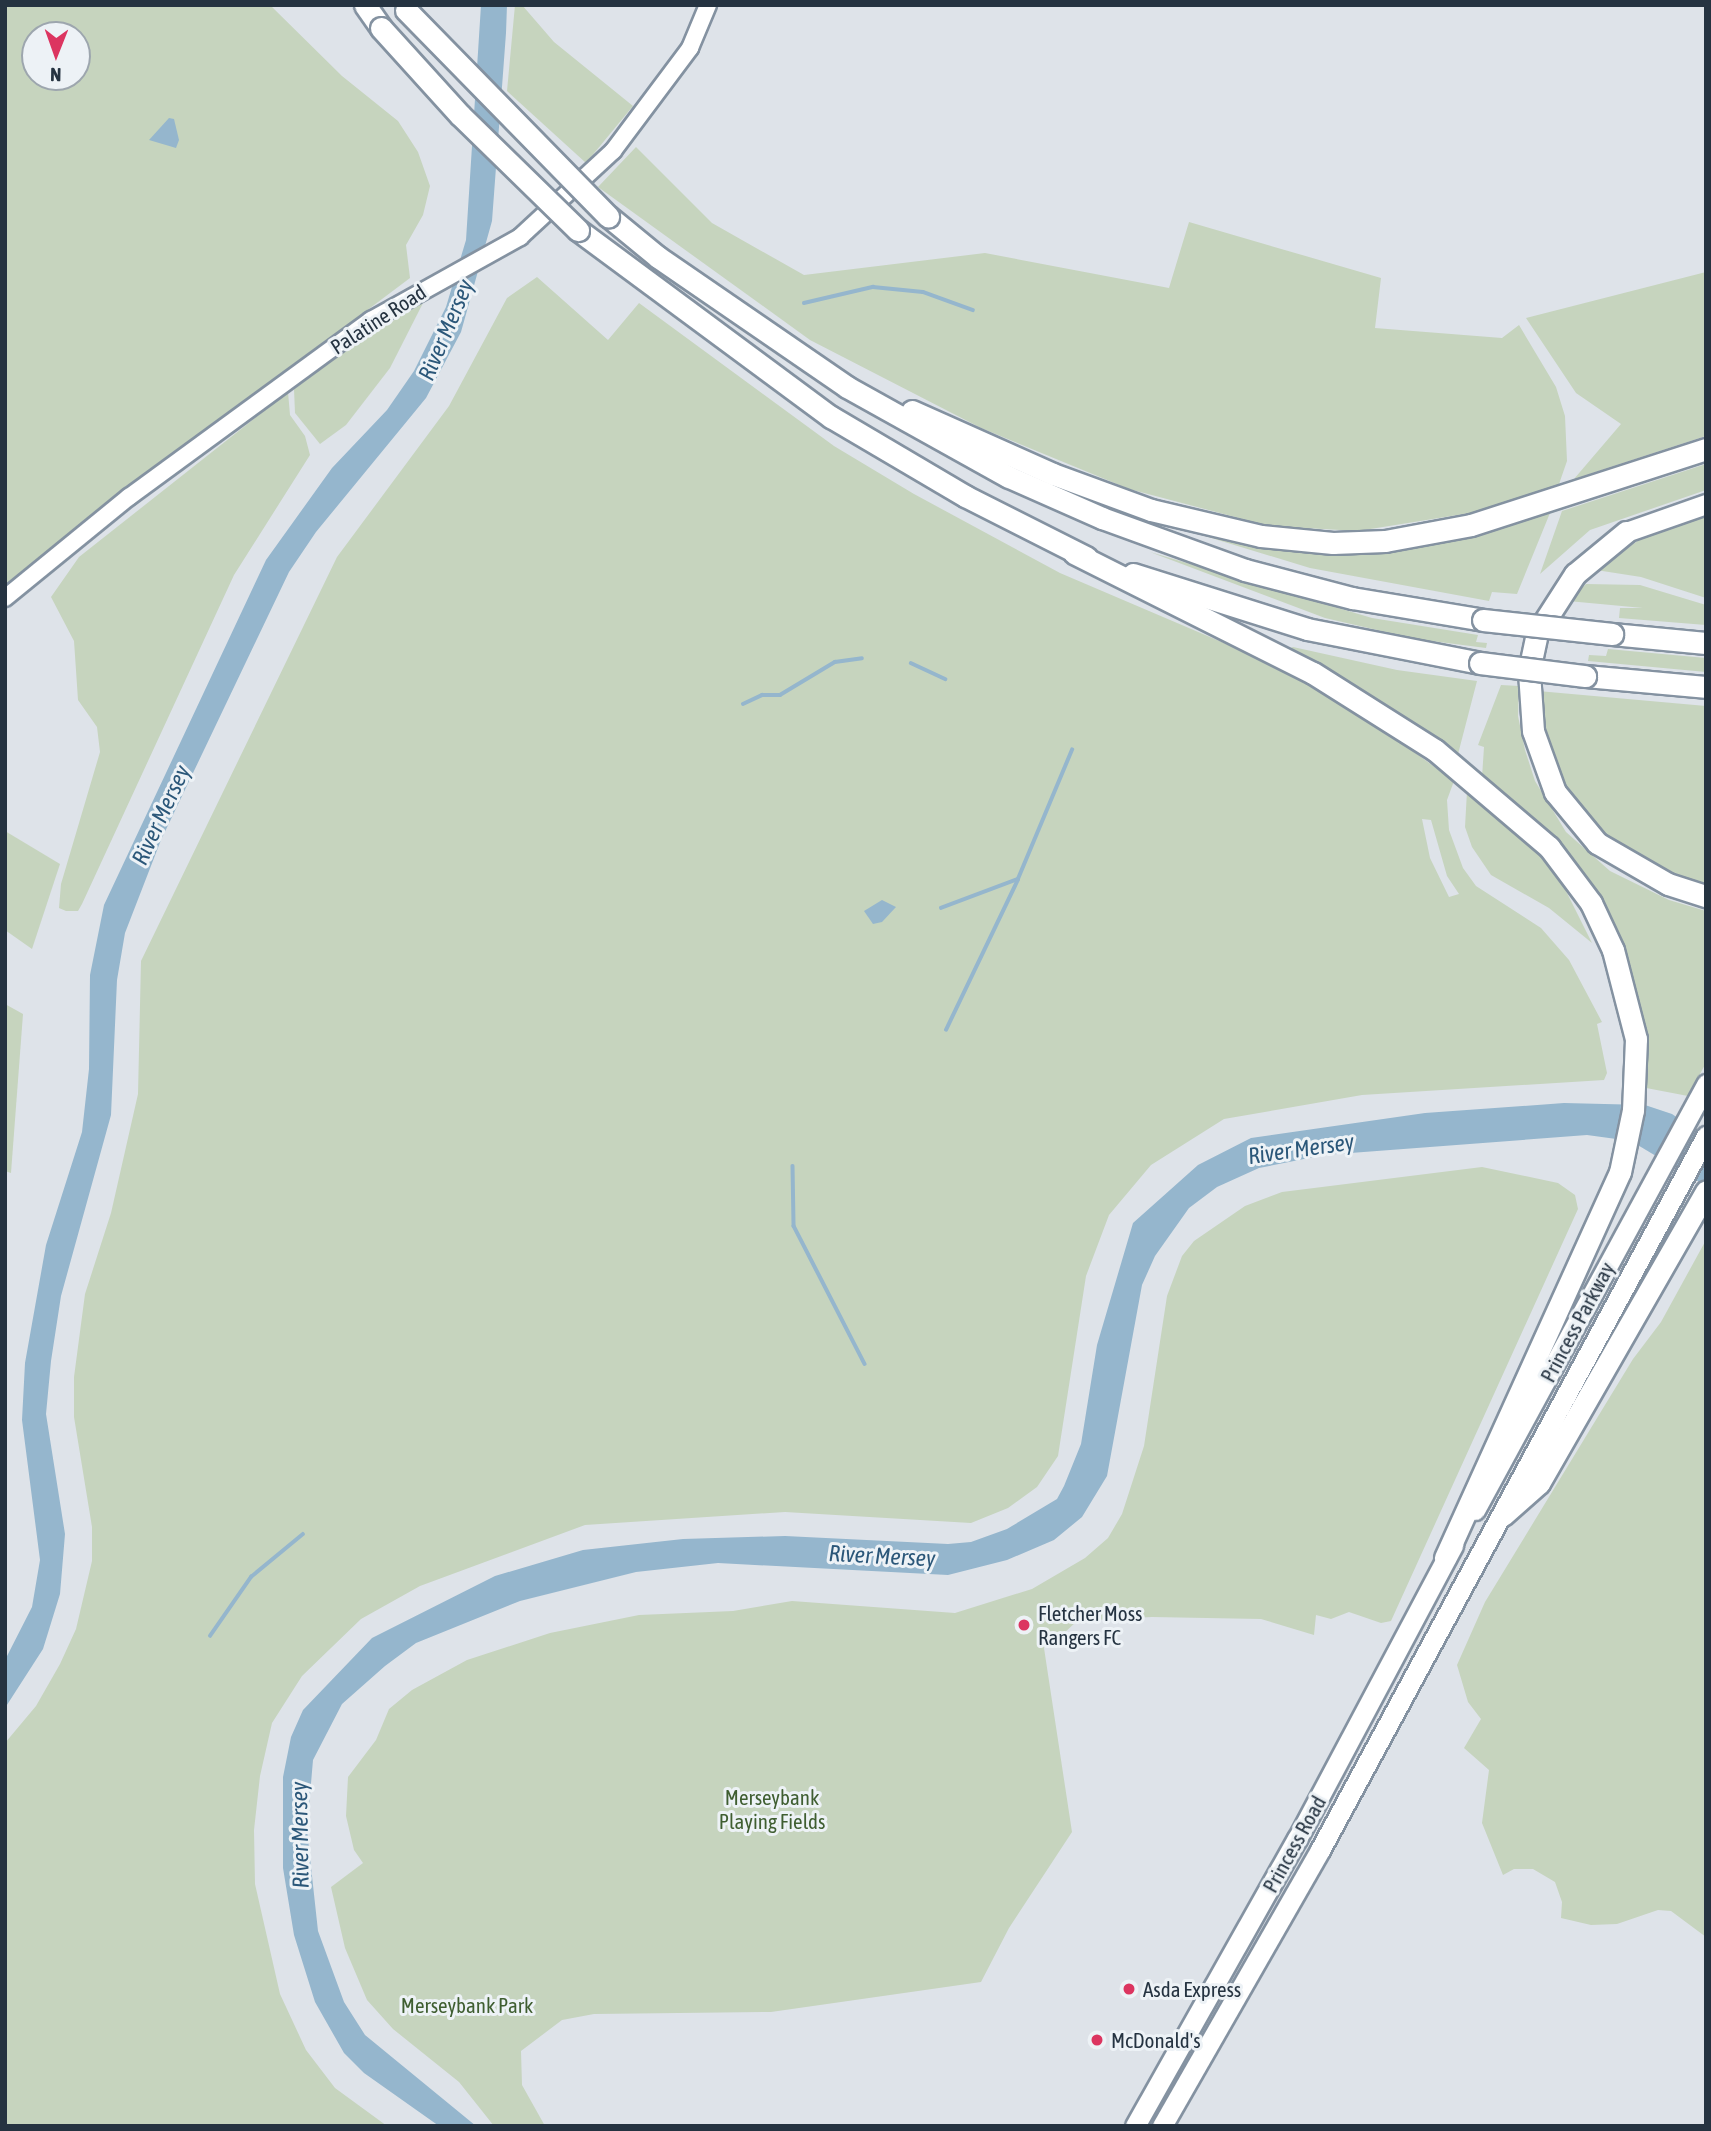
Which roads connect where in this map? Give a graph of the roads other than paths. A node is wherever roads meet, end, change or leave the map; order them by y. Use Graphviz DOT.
graph roads {
  1 [pos="365,5"];
  2 [pos="708,5"];
  3 [pos="404,8"];
  4 [pos="810,362"];
  5 [pos="1706,449"];
  6 [pos="1706,504"];
  7 [pos="1626,532"];
  8 [pos="1074,553"];
  9 [pos="5,598"];
  10 [pos="1706,643"];
  11 [pos="1706,687"];
  12 [pos="1706,896"];
  13 [pos="1706,1083"];
  14 [pos="1706,1136"];
  15 [pos="1706,1191"];
  16 [pos="1503,1515"];
  17 [pos="1445,1558"];
  18 [pos="1467,1576"];
  19 [pos="1135,2126"];
  20 [pos="1162,2126"];
  1 -- 8 [label="highway, bridge"];
  2 -- 9 [label="main road, Palatine Road"];
  3 -- 4 [label="highway, bridge"];
  4 -- 5 [label="highway"];
  4 -- 10 [label="highway, bridge"];
  6 -- 7 [label="highway"];
  7 -- 12 [label="highway"];
  8 -- 11 [label="highway, bridge"];
  8 -- 17 [label="highway"];
  13 -- 17 [label="highway, Princess Parkway"];
  14 -- 16 [label="highway, Princess Parkway"];
  15 -- 16 [label="highway"];
  16 -- 18 [label="highway, Princess Parkway"];
  17 -- 19 [label="highway, Princess Road"];
  18 -- 20 [label="highway, Princess Road"];
}
